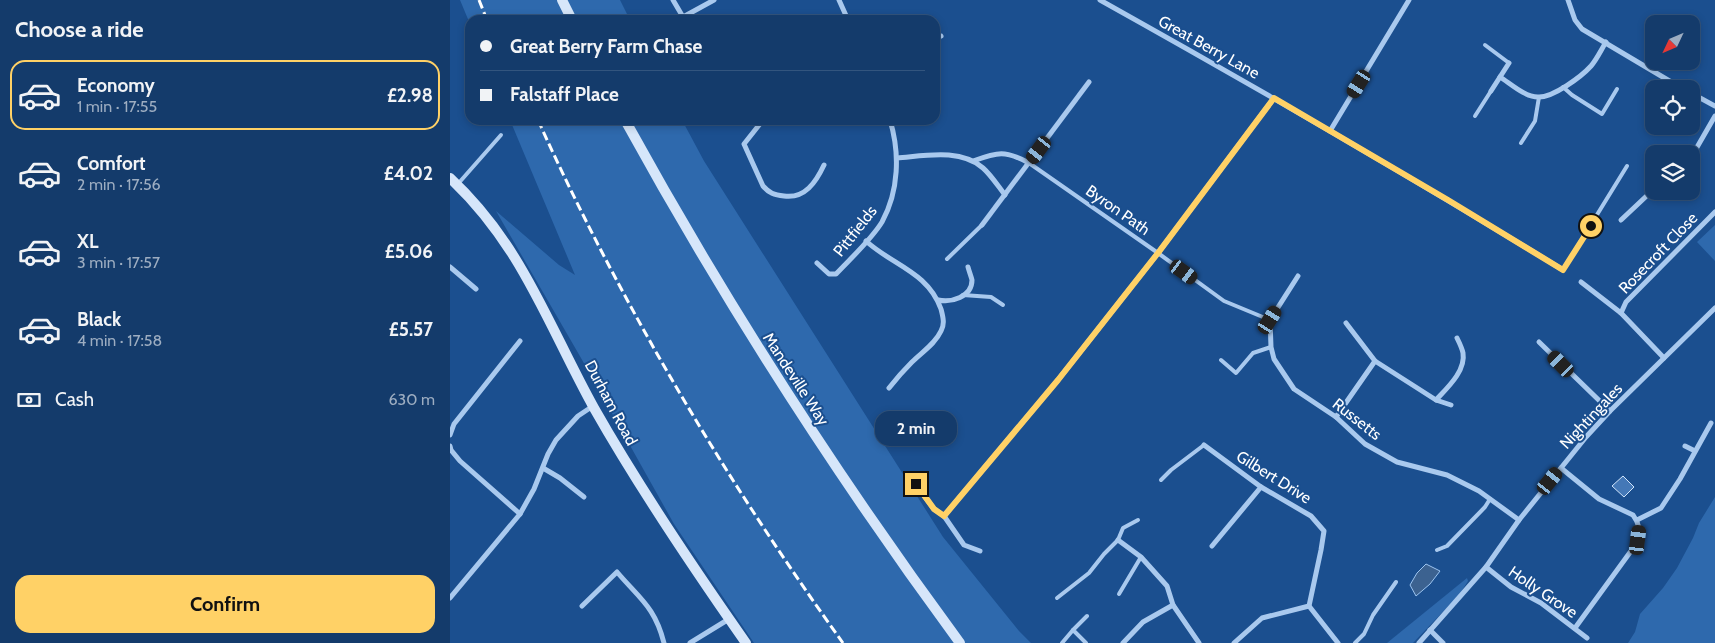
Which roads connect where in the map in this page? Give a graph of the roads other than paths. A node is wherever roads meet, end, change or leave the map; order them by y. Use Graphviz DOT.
graph roads {
  1 [pos="562,0"];
  2 [pos="673,0"];
  3 [pos="714,0"];
  4 [pos="839,0"];
  5 [pos="1100,0"];
  6 [pos="1409,0"];
  7 [pos="1568,0"];
  8 [pos="570,15"];
  9 [pos="681,15"];
  10 [pos="686,15"];
  11 [pos="846,15"];
  12 [pos="1606,42"];
  13 [pos="1485,45"];
  14 [pos="1509,62"];
  15 [pos="1500,77"];
  16 [pos="1668,80"];
  17 [pos="1089,82"];
  18 [pos="1563,87"];
  19 [pos="1617,90"];
  20 [pos="1491,91"];
  21 [pos="1539,97"];
  22 [pos="1274,98"];
  23 [pos="1700,98"];
  24 [pos="1715,106"];
  25 [pos="1475,116"];
  26 [pos="1715,116"];
  27 [pos="627,125"];
  28 [pos="759,125"];
  29 [pos="891,125"];
  30 [pos="1330,131"];
  31 [pos="501,135"];
  32 [pos="1521,143"];
  33 [pos="1698,145"];
  34 [pos="897,158"];
  35 [pos="973,161"];
  36 [pos="1029,163"];
  37 [pos="824,165"];
  38 [pos="1627,166"];
  39 [pos="453,182"];
  40 [pos="1005,195"];
  41 [pos="1645,197"];
  42 [pos="1715,212"];
  43 [pos="1621,220"];
  44 [pos="982,225"];
  45 [pos="866,241"];
  46 [pos="1158,253"];
  47 [pos="947,259"];
  48 [pos="817,263"];
  49 [pos="450,267"];
  50 [pos="968,268"];
  51 [pos="1563,270"];
  52 [pos="1298,276"];
  53 [pos="1581,282"];
  54 [pos="476,289"];
  55 [pos="963,295"];
  56 [pos="938,300"];
  57 [pos="1003,305"];
  58 [pos="1715,308"];
  59 [pos="1621,313"];
  60 [pos="1270,320"];
  61 [pos="1346,323"];
  62 [pos="1457,338"];
  63 [pos="520,340"];
  64 [pos="1539,342"];
  65 [pos="1270,347"];
  66 [pos="1664,358"];
  67 [pos="1220,360"];
  68 [pos="1375,361"];
  69 [pos="889,388"];
  70 [pos="1436,400"];
  71 [pos="1451,405"];
  72 [pos="593,406"];
  73 [pos="1610,411"];
  74 [pos="1336,417"];
  75 [pos="1711,423"];
  76 [pos="450,435"];
  77 [pos="1204,445"];
  78 [pos="450,446"];
  79 [pos="1685,446"];
  80 [pos="1695,451"];
  81 [pos="543,468"];
  82 [pos="1561,468"];
  83 [pos="910,474"];
  84 [pos="1161,480"];
  85 [pos="1261,487"];
  86 [pos="584,497"];
  87 [pos="1490,499"];
  88 [pos="520,514"];
  89 [pos="944,516"];
  90 [pos="1138,520"];
  91 [pos="1519,520"];
  92 [pos="1636,520"];
  93 [pos="1118,540"];
  94 [pos="1212,546"];
  95 [pos="1437,550"];
  96 [pos="980,551"];
  97 [pos="1141,558"];
  98 [pos="1486,567"];
  99 [pos="1396,582"];
  100 [pos="1119,594"];
  101 [pos="451,595"];
  102 [pos="1057,598"];
  103 [pos="1173,605"];
  104 [pos="582,606"];
  105 [pos="1308,606"];
  106 [pos="1087,616"];
  107 [pos="729,619"];
  108 [pos="1575,628"];
  109 [pos="1073,630"];
  110 [pos="1430,630"];
  111 [pos="1587,638"];
  112 [pos="698,642"];
  113 [pos="664,643"];
  114 [pos="690,643"];
  115 [pos="746,643"];
  116 [pos="960,643"];
  117 [pos="1062,643"];
  118 [pos="1086,643"];
  119 [pos="1122,643"];
  120 [pos="1199,643"];
  121 [pos="1234,643"];
  122 [pos="1338,643"];
  123 [pos="1355,643"];
  124 [pos="1419,643"];
  125 [pos="1443,643"];
  1 -- 8 [label="main road"];
  2 -- 9 [label="street"];
  3 -- 10 [label="street"];
  4 -- 11 [label="street"];
  5 -- 22 [label="street, Great Berry Lane"];
  6 -- 30 [label="street"];
  7 -- 12 [label="street"];
  12 -- 16 [label="street"];
  12 -- 18 [label="street"];
  13 -- 14 [label="lane"];
  14 -- 15 [label="street"];
  15 -- 20 [label="street"];
  15 -- 21 [label="street"];
  17 -- 36 [label="street"];
  18 -- 19 [label="lane"];
  18 -- 21 [label="street"];
  20 -- 25 [label="lane"];
  21 -- 32 [label="lane"];
  22 -- 30 [label="street, Great Berry Lane"];
  22 -- 46 [label="street"];
  23 -- 24 [label="street"];
  26 -- 33 [label="street"];
  27 -- 116 [label="main road, Mandeville Way"];
  28 -- 37 [label="street"];
  29 -- 34 [label="street, Pittfields"];
  30 -- 51 [label="street, Great Berry Lane"];
  31 -- 39 [label="lane"];
  34 -- 35 [label="street"];
  34 -- 45 [label="street, Pittfields"];
  35 -- 36 [label="street"];
  35 -- 40 [label="street"];
  36 -- 40 [label="street"];
  36 -- 46 [label="lane, Byron Path"];
  38 -- 51 [label="lane"];
  39 -- 72 [label="main road, Durham Road"];
  40 -- 44 [label="street"];
  41 -- 43 [label="street"];
  42 -- 59 [label="street, Rosecroft Close"];
  44 -- 47 [label="lane"];
  45 -- 48 [label="street, Pittfields"];
  45 -- 56 [label="street"];
  46 -- 60 [label="lane, Byron Path"];
  46 -- 89 [label="street"];
  49 -- 54 [label="street"];
  50 -- 55 [label="street"];
  52 -- 60 [label="street"];
  53 -- 59 [label="street"];
  55 -- 56 [label="street"];
  55 -- 57 [label="lane"];
  56 -- 69 [label="street"];
  58 -- 66 [label="street, Nightingales"];
  59 -- 66 [label="street"];
  60 -- 65 [label="street, Russetts"];
  61 -- 68 [label="street"];
  62 -- 70 [label="street"];
  63 -- 76 [label="street"];
  64 -- 73 [label="street"];
  65 -- 67 [label="lane"];
  65 -- 74 [label="street, Russetts"];
  66 -- 73 [label="street, Nightingales"];
  68 -- 70 [label="street"];
  68 -- 74 [label="street"];
  70 -- 71 [label="street"];
  72 -- 81 [label="street"];
  72 -- 107 [label="main road, Durham Road"];
  73 -- 82 [label="street, Nightingales"];
  74 -- 87 [label="street, Russetts"];
  75 -- 80 [label="street"];
  77 -- 84 [label="lane"];
  77 -- 85 [label="street, Gilbert Drive"];
  78 -- 88 [label="street"];
  79 -- 80 [label="street"];
  80 -- 92 [label="street"];
  81 -- 86 [label="street"];
  81 -- 88 [label="street"];
  82 -- 91 [label="street, Nightingales"];
  82 -- 92 [label="street"];
  83 -- 89 [label="street"];
  85 -- 94 [label="street"];
  85 -- 105 [label="street, Gilbert Drive"];
  87 -- 91 [label="street, Russetts"];
  87 -- 95 [label="lane"];
  88 -- 101 [label="street"];
  89 -- 96 [label="street"];
  90 -- 93 [label="lane"];
  91 -- 98 [label="street, Nightingales"];
  92 -- 108 [label="street"];
  93 -- 97 [label="street"];
  93 -- 102 [label="lane"];
  97 -- 100 [label="lane"];
  97 -- 103 [label="street"];
  98 -- 108 [label="street, Holly Grove"];
  98 -- 110 [label="street, Nightingales"];
  99 -- 123 [label="lane"];
  103 -- 119 [label="street"];
  103 -- 120 [label="street"];
  104 -- 113 [label="street"];
  105 -- 121 [label="street"];
  105 -- 122 [label="street"];
  106 -- 109 [label="lane"];
  107 -- 112 [label="street"];
  107 -- 115 [label="main road, Durham Road"];
  108 -- 111 [label="street, Holly Grove"];
  109 -- 117 [label="lane"];
  109 -- 118 [label="lane"];
  110 -- 124 [label="street, Nightingales"];
  110 -- 125 [label="street"];
  112 -- 114 [label="street"];
}
